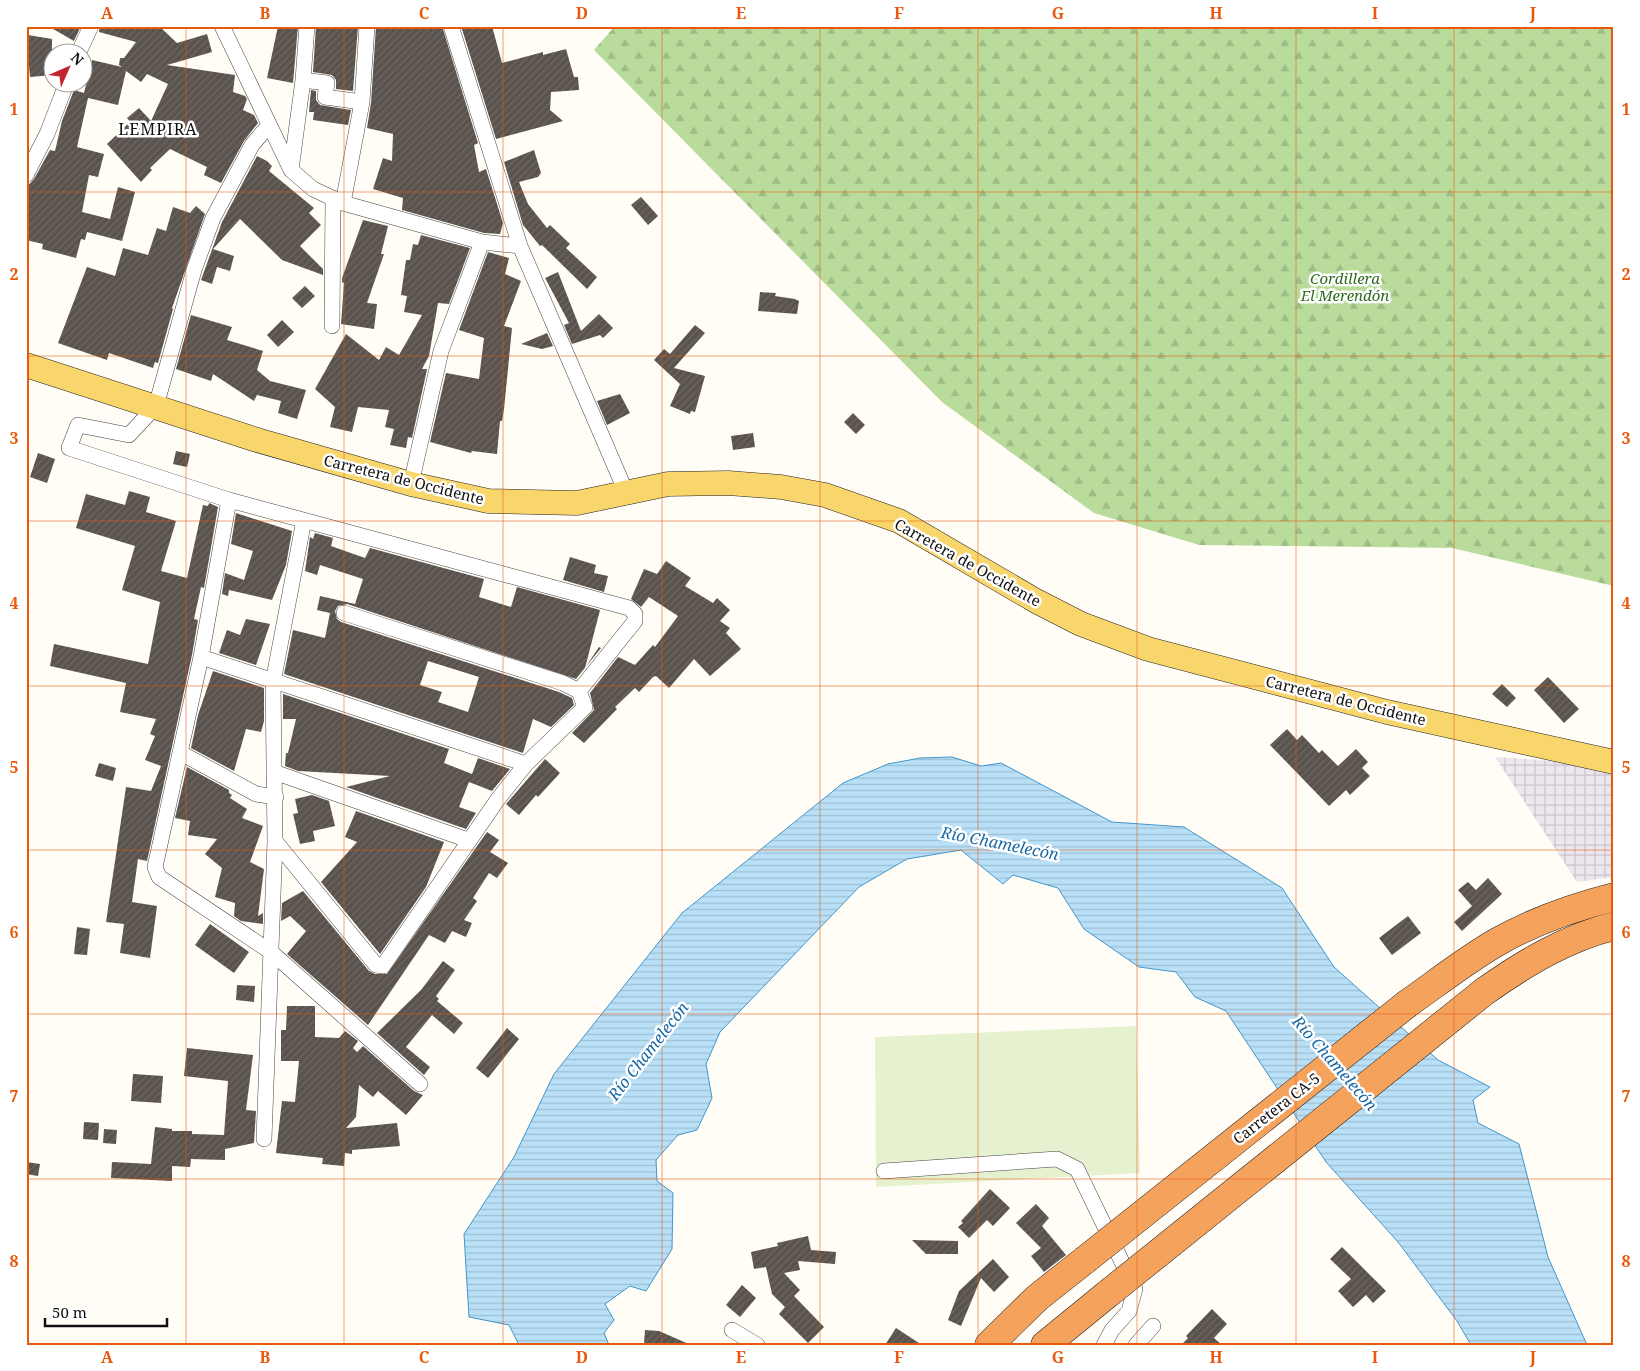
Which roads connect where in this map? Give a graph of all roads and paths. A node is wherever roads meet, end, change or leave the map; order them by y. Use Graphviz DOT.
graph roads {
  1 [pos="91,26"];
  2 [pos="222,26"];
  3 [pos="307,26"];
  4 [pos="367,26"];
  5 [pos="452,26"];
  6 [pos="84,42"];
  7 [pos="303,80"];
  8 [pos="63,92"];
  9 [pos="362,102"];
  10 [pos="269,125"];
  11 [pos="290,170"];
  12 [pos="26,175"];
  13 [pos="338,201"];
  14 [pos="482,242"];
  15 [pos="520,246"];
  16 [pos="332,326"];
  17 [pos="26,365"];
  18 [pos="156,406"];
  19 [pos="411,484"];
  20 [pos="626,492"];
  21 [pos="229,500"];
  22 [pos="304,520"];
  23 [pos="344,613"];
  24 [pos="201,657"];
  25 [pos="273,682"];
  26 [pos="578,691"];
  27 [pos="181,753"];
  28 [pos="1614,762"];
  29 [pos="526,764"];
  30 [pos="274,772"];
  31 [pos="276,798"];
  32 [pos="468,840"];
  33 [pos="275,841"];
  34 [pos="1614,883"];
  35 [pos="1614,898"];
  36 [pos="1531,925"];
  37 [pos="1614,926"];
  38 [pos="1614,932"];
  39 [pos="1587,933"];
  40 [pos="271,952"];
  41 [pos="420,1084"];
  42 [pos="264,1139"];
  43 [pos="884,1170"];
  44 [pos="1153,1326"];
  45 [pos="732,1330"];
  46 [pos="757,1345"];
  47 [pos="989,1345"];
  48 [pos="1045,1345"];
  49 [pos="1104,1345"];
  50 [pos="1136,1345"];
  1 -- 6 [label="street"];
  2 -- 10 [label="street"];
  3 -- 7 [label="street"];
  4 -- 9 [label="street"];
  5 -- 15 [label="street"];
  7 -- 9 [label="street"];
  7 -- 11 [label="street"];
  8 -- 12 [label="street"];
  9 -- 13 [label="street"];
  10 -- 11 [label="street"];
  10 -- 18 [label="street"];
  11 -- 13 [label="street"];
  13 -- 14 [label="street"];
  13 -- 16 [label="street"];
  14 -- 15 [label="street"];
  14 -- 19 [label="street"];
  15 -- 20 [label="street"];
  17 -- 18 [label="main road, Carretera de Occidente"];
  18 -- 19 [label="main road, Carretera de Occidente"];
  18 -- 21 [label="street"];
  19 -- 20 [label="main road, Carretera de Occidente"];
  20 -- 28 [label="main road, Carretera de Occidente"];
  21 -- 22 [label="street"];
  21 -- 24 [label="street"];
  22 -- 25 [label="street"];
  22 -- 26 [label="street"];
  23 -- 26 [label="street"];
  24 -- 25 [label="street"];
  24 -- 27 [label="street"];
  25 -- 29 [label="street"];
  25 -- 30 [label="street"];
  26 -- 29 [label="street"];
  27 -- 31 [label="street"];
  27 -- 40 [label="street"];
  29 -- 32 [label="street"];
  30 -- 31 [label="street"];
  30 -- 32 [label="street"];
  31 -- 33 [label="street"];
  32 -- 33 [label="street"];
  33 -- 40 [label="street"];
  34 -- 36 [label="highway"];
  35 -- 36 [label="highway, Carretera CA-5"];
  36 -- 47 [label="highway, Carretera CA-5, bridge"];
  37 -- 39 [label="highway"];
  38 -- 39 [label="highway"];
  39 -- 48 [label="highway, bridge"];
  40 -- 41 [label="street"];
  40 -- 42 [label="street"];
  43 -- 49 [label="street"];
  44 -- 50 [label="street"];
  45 -- 46 [label="street"];
}
